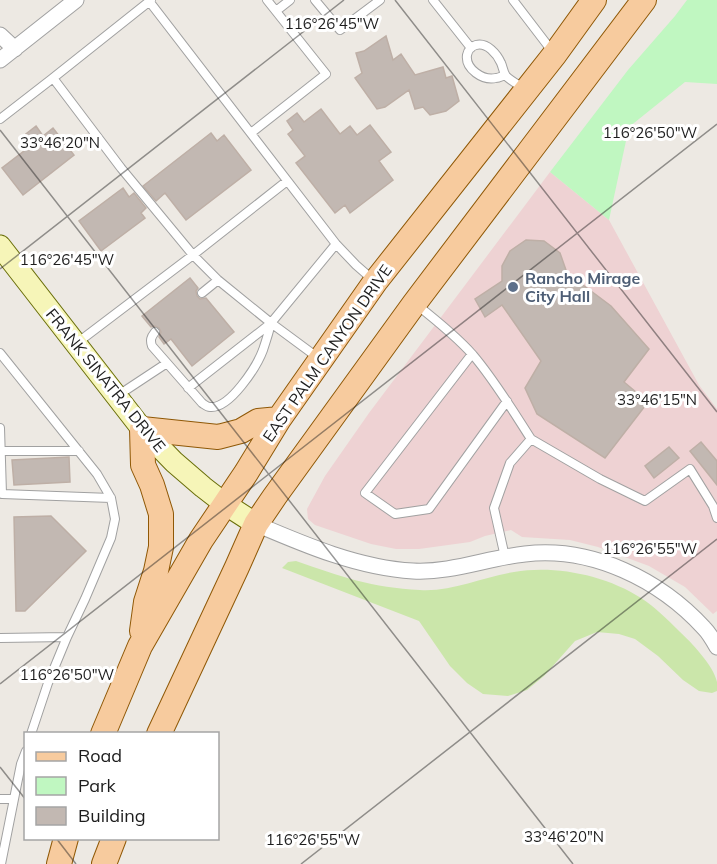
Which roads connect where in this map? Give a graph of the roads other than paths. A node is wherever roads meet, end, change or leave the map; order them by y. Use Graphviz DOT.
graph roads {
  1 [pos="76,0"];
  2 [pos="150,0"];
  3 [pos="267,0"];
  4 [pos="290,0"];
  5 [pos="315,0"];
  6 [pos="380,0"];
  7 [pos="433,0"];
  8 [pos="513,0"];
  9 [pos="594,0"];
  10 [pos="644,0"];
  11 [pos="276,11"];
  12 [pos="0,35"];
  13 [pos="471,48"];
  14 [pos="15,49"];
  15 [pos="555,54"];
  16 [pos="0,60"];
  17 [pos="505,75"];
  18 [pos="53,78"];
  19 [pos="526,90"];
  20 [pos="0,119"];
  21 [pos="251,133"];
  22 [pos="287,181"];
  23 [pos="336,244"];
  24 [pos="0,246"];
  25 [pos="193,255"];
  26 [pos="218,280"];
  27 [pos="375,282"];
  28 [pos="202,293"];
  29 [pos="414,304"];
  30 [pos="271,323"];
  31 [pos="155,332"];
  32 [pos="76,344"];
  33 [pos="0,353"];
  34 [pos="472,354"];
  35 [pos="321,360"];
  36 [pos="167,363"];
  37 [pos="188,388"];
  38 [pos="116,396"];
  39 [pos="507,401"];
  40 [pos="279,419"];
  41 [pos="0,428"];
  42 [pos="142,429"];
  43 [pos="531,439"];
  44 [pos="1,451"];
  45 [pos="79,451"];
  46 [pos="111,498"];
  47 [pos="225,504"];
  48 [pos="717,518"];
  49 [pos="256,524"];
  50 [pos="505,557"];
  51 [pos="67,636"];
  52 [pos="0,638"];
  53 [pos="140,646"];
  54 [pos="717,647"];
  55 [pos="32,732"];
  56 [pos="104,732"];
  57 [pos="160,732"];
  58 [pos="24,756"];
  59 [pos="0,799"];
  60 [pos="14,799"];
  61 [pos="65,840"];
  62 [pos="113,840"];
  63 [pos="3,841"];
  64 [pos="1,864"];
  65 [pos="59,864"];
  66 [pos="104,864"];
  1 -- 14 [label="street"];
  2 -- 18 [label="lane"];
  2 -- 21 [label="lane"];
  3 -- 11 [label="lane"];
  4 -- 11 [label="lane"];
  5 -- 6 [label="lane"];
  7 -- 13 [label="lane"];
  8 -- 15 [label="lane"];
  9 -- 15 [label="main road, EAST PALM CANYON DRIVE"];
  10 -- 29 [label="main road"];
  11 -- 21 [label="lane"];
  12 -- 14 [label="street"];
  13 -- 17 [label="lane"];
  13 -- 17 [label="lane"];
  14 -- 16 [label="street"];
  15 -- 19 [label="main road, EAST PALM CANYON DRIVE"];
  17 -- 19 [label="lane"];
  18 -- 20 [label="lane"];
  18 -- 25 [label="lane"];
  19 -- 27 [label="main road, EAST PALM CANYON DRIVE"];
  21 -- 22 [label="lane"];
  22 -- 23 [label="lane"];
  22 -- 25 [label="lane"];
  23 -- 27 [label="lane"];
  23 -- 30 [label="lane"];
  24 -- 32 [label="main road, FRANK SINATRA DRIVE"];
  25 -- 26 [label="lane"];
  25 -- 32 [label="lane"];
  26 -- 28 [label="lane"];
  26 -- 30 [label="lane"];
  27 -- 35 [label="main road, EAST PALM CANYON DRIVE"];
  29 -- 34 [label="lane"];
  29 -- 49 [label="main road"];
  30 -- 35 [label="lane"];
  30 -- 37 [label="lane"];
  30 -- 37 [label="lane"];
  31 -- 36 [label="lane"];
  32 -- 38 [label="main road, FRANK SINATRA DRIVE"];
  33 -- 45 [label="lane"];
  34 -- 39 [label="lane"];
  34 -- 39 [label="lane"];
  35 -- 40 [label="main road, EAST PALM CANYON DRIVE"];
  36 -- 37 [label="lane"];
  36 -- 38 [label="lane"];
  38 -- 42 [label="main road, FRANK SINATRA DRIVE"];
  39 -- 43 [label="lane"];
  40 -- 42 [label="main road"];
  40 -- 47 [label="main road, EAST PALM CANYON DRIVE"];
  41 -- 44 [label="lane"];
  42 -- 47 [label="main road, FRANK SINATRA DRIVE"];
  42 -- 53 [label="main road"];
  43 -- 48 [label="lane"];
  43 -- 50 [label="lane"];
  44 -- 45 [label="lane"];
  44 -- 46 [label="lane"];
  45 -- 46 [label="lane"];
  46 -- 51 [label="lane"];
  47 -- 49 [label="main road, FRANK SINATRA DRIVE"];
  47 -- 53 [label="main road, EAST PALM CANYON DRIVE"];
  49 -- 50 [label="street, FRANK SINATRA DRIVE"];
  49 -- 57 [label="main road"];
  50 -- 54 [label="street, FRANK SINATRA DRIVE"];
  51 -- 52 [label="lane"];
  51 -- 55 [label="lane"];
  53 -- 56 [label="main road, EAST PALM CANYON DRIVE"];
  58 -- 60 [label="lane"];
  59 -- 60 [label="lane"];
  60 -- 63 [label="lane"];
  61 -- 65 [label="main road"];
  62 -- 66 [label="main road"];
  63 -- 64 [label="lane"];
}
